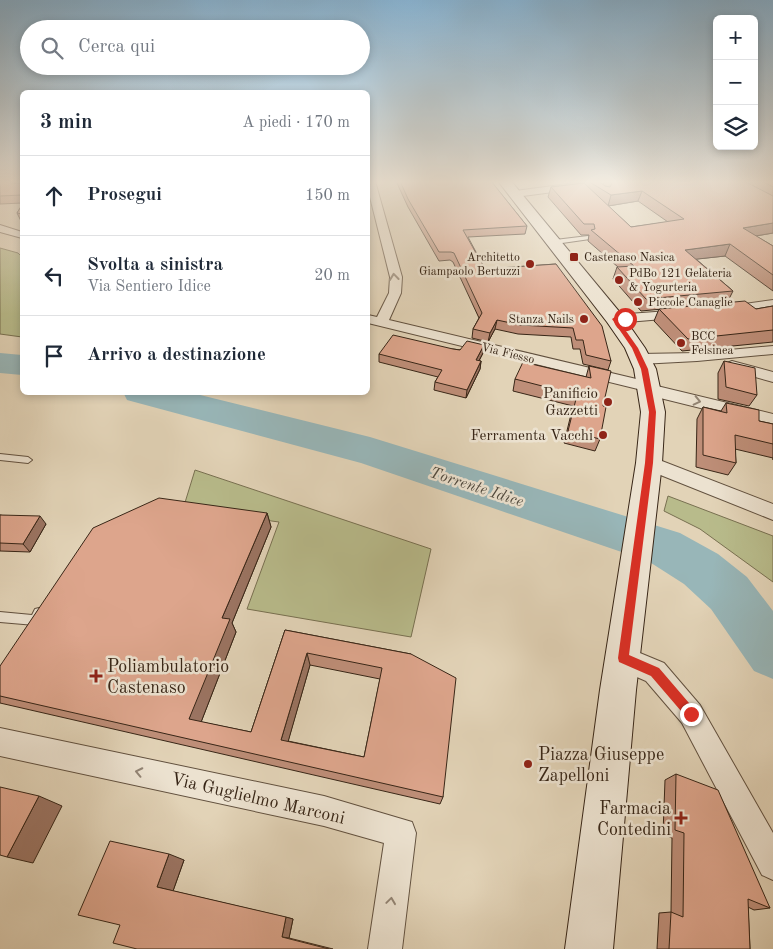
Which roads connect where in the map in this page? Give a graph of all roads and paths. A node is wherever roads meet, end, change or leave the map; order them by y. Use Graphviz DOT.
graph roads {
  1 [pos="382,225"];
  2 [pos="541,225"];
  3 [pos="0,228"];
  4 [pos="20,234"];
  5 [pos="588,238"];
  6 [pos="555,242"];
  7 [pos="773,304"];
  8 [pos="715,311"];
  9 [pos="695,313"];
  10 [pos="615,319"];
  11 [pos="374,320"];
  12 [pos="773,350"];
  13 [pos="697,357"];
  14 [pos="640,359"];
  15 [pos="773,377"];
  16 [pos="650,389"];
  17 [pos="773,420"];
  18 [pos="0,457"];
  19 [pos="28,460"];
  20 [pos="649,466"];
  21 [pos="773,512"];
  22 [pos="45,604"];
  23 [pos="0,618"];
  24 [pos="621,674"];
  25 [pos="0,742"];
  26 [pos="773,864"];
  27 [pos="385,949"];
  28 [pos="589,949"];
  11 -- 1 [label="street, one-way"];
  2 -- 6 [label="street"];
  3 -- 4 [label="street"];
  5 -- 6 [label="lane"];
  6 -- 10 [label="street"];
  7 -- 8 [label="street"];
  9 -- 10 [label="street"];
  10 -- 14 [label="street"];
  11 -- 16 [label="street, Via Fiesso"];
  12 -- 13 [label="street"];
  13 -- 14 [label="street"];
  13 -- 15 [label="street"];
  14 -- 16 [label="street"];
  16 -- 17 [label="street, Via Fiesso, one-way"];
  16 -- 20 [label="street"];
  18 -- 19 [label="lane"];
  20 -- 21 [label="street"];
  20 -- 24 [label="street"];
  22 -- 23 [label="lane"];
  24 -- 26 [label="street"];
  24 -- 28 [label="street"];
  27 -- 25 [label="street, Via Guglielmo Marconi, one-way"];
}
